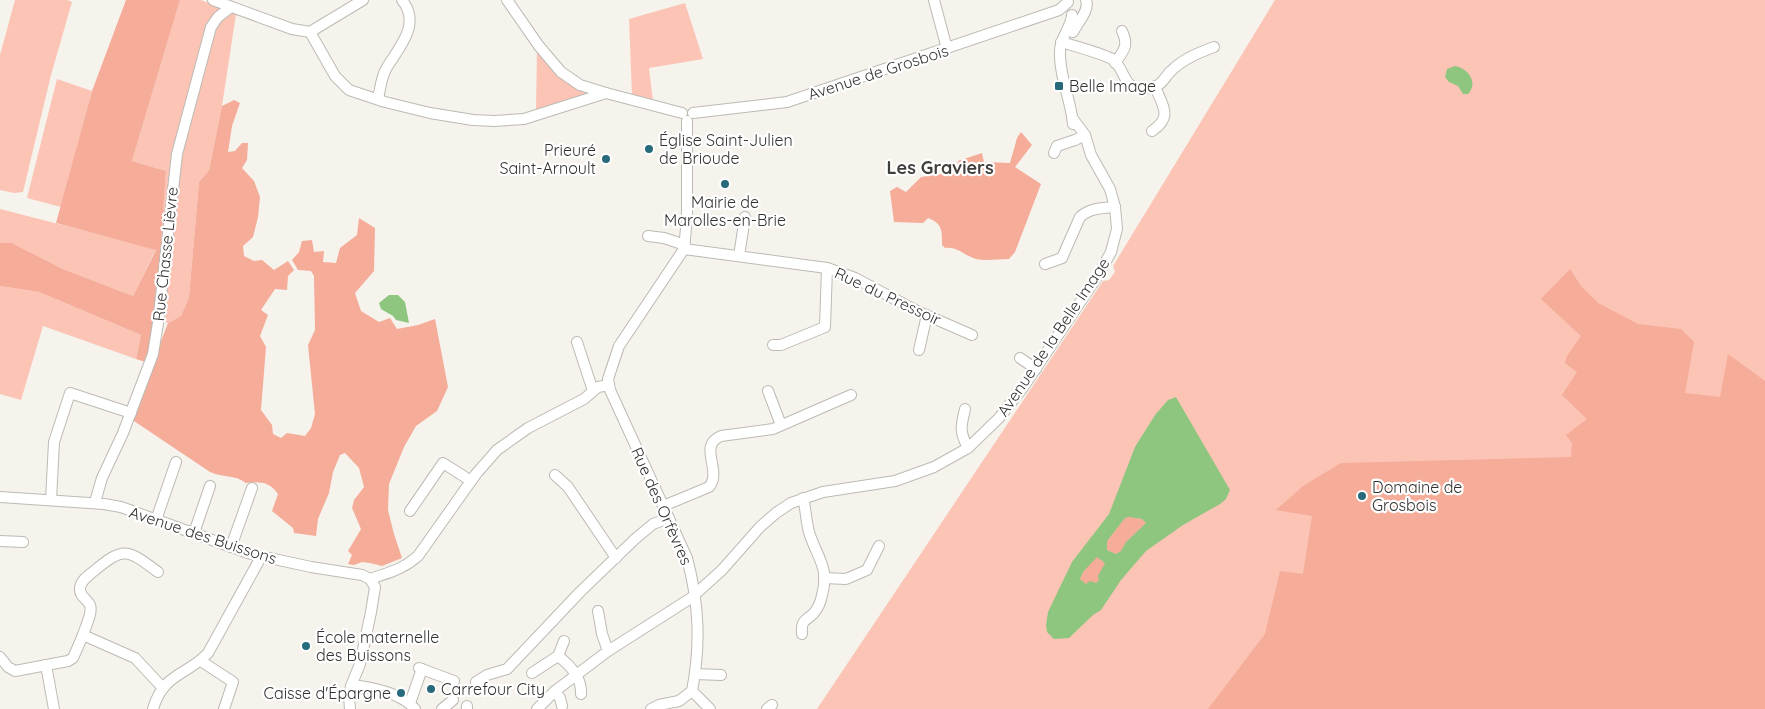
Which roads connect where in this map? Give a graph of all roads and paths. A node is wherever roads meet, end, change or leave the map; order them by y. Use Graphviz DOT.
graph roads {
  1 [pos="213,0"];
  2 [pos="363,0"];
  3 [pos="402,0"];
  4 [pos="507,0"];
  5 [pos="934,0"];
  6 [pos="1089,2"];
  7 [pos="231,7"];
  8 [pos="1070,9"];
  9 [pos="1122,31"];
  10 [pos="310,32"];
  11 [pos="1064,43"];
  12 [pos="1214,47"];
  13 [pos="947,49"];
  14 [pos="1116,63"];
  15 [pos="1156,87"];
  16 [pos="606,94"];
  17 [pos="378,99"];
  18 [pos="687,116"];
  19 [pos="1152,131"];
  20 [pos="1082,137"];
  21 [pos="1054,153"];
  22 [pos="1115,206"];
  23 [pos="744,217"];
  24 [pos="648,236"];
  25 [pos="684,247"];
  26 [pos="739,256"];
  27 [pos="1045,264"];
  28 [pos="827,268"];
  29 [pos="927,315"];
  30 [pos="972,335"];
  31 [pos="577,342"];
  32 [pos="772,345"];
  33 [pos="919,350"];
  34 [pos="1020,358"];
  35 [pos="1036,369"];
  36 [pos="609,385"];
  37 [pos="593,391"];
  38 [pos="768,392"];
  39 [pos="851,395"];
  40 [pos="965,408"];
  41 [pos="131,413"];
  42 [pos="781,425"];
  43 [pos="968,448"];
  44 [pos="176,462"];
  45 [pos="555,474"];
  46 [pos="471,481"];
  47 [pos="210,486"];
  48 [pos="252,488"];
  49 [pos="0,497"];
  50 [pos="802,498"];
  51 [pos="51,500"];
  52 [pos="95,502"];
  53 [pos="663,506"];
  54 [pos="410,511"];
  55 [pos="669,518"];
  56 [pos="156,520"];
  57 [pos="194,533"];
  58 [pos="0,541"];
  59 [pos="23,542"];
  60 [pos="231,546"];
  61 [pos="879,546"];
  62 [pos="261,557"];
  63 [pos="616,558"];
  64 [pos="158,572"];
  65 [pos="824,578"];
  66 [pos="370,579"];
  67 [pos="694,595"];
  68 [pos="598,611"];
  69 [pos="802,634"];
  70 [pos="83,635"];
  71 [pos="564,641"];
  72 [pos="608,651"];
  73 [pos="558,656"];
  74 [pos="0,657"];
  75 [pos="201,660"];
  76 [pos="46,665"];
  77 [pos="532,673"];
  78 [pos="696,674"];
  79 [pos="576,675"];
  80 [pos="722,675"];
  81 [pos="454,681"];
  82 [pos="476,682"];
  83 [pos="359,686"];
  84 [pos="163,688"];
  85 [pos="692,690"];
  86 [pos="555,691"];
  87 [pos="581,694"];
  88 [pos="453,700"];
  89 [pos="412,706"];
  90 [pos="562,706"];
  91 [pos="54,709"];
  92 [pos="152,709"];
  93 [pos="224,709"];
  94 [pos="350,709"];
  95 [pos="442,709"];
  96 [pos="537,709"];
  97 [pos="651,709"];
  98 [pos="710,709"];
  1 -- 7 [label="street"];
  2 -- 10 [label="street"];
  3 -- 17 [label="street"];
  4 -- 16 [label="street"];
  5 -- 13 [label="street"];
  6 -- 8 [label="street, Avenue de la Belle Image"];
  7 -- 10 [label="street"];
  7 -- 41 [label="street, Rue Chasse Lièvre"];
  8 -- 11 [label="street, Avenue de la Belle Image"];
  8 -- 13 [label="street, Avenue de Grosbois"];
  9 -- 14 [label="street"];
  10 -- 17 [label="street"];
  11 -- 14 [label="street"];
  11 -- 20 [label="street, Avenue de la Belle Image"];
  12 -- 15 [label="street"];
  13 -- 18 [label="street, Avenue de Grosbois"];
  14 -- 15 [label="street"];
  15 -- 19 [label="street"];
  16 -- 17 [label="street"];
  16 -- 18 [label="street"];
  18 -- 25 [label="street"];
  20 -- 21 [label="street"];
  20 -- 22 [label="street, Avenue de la Belle Image"];
  22 -- 27 [label="street"];
  22 -- 35 [label="street, Avenue de la Belle Image"];
  23 -- 26 [label="street"];
  24 -- 25 [label="street, Rue du Pressoir"];
  25 -- 26 [label="street, Rue du Pressoir"];
  25 -- 36 [label="street"];
  26 -- 28 [label="street, Rue du Pressoir"];
  28 -- 29 [label="street, Rue du Pressoir"];
  28 -- 32 [label="street"];
  29 -- 30 [label="street, Rue du Pressoir"];
  29 -- 33 [label="street"];
  31 -- 37 [label="street"];
  34 -- 35 [label="street"];
  35 -- 43 [label="street, Avenue de la Belle Image"];
  36 -- 37 [label="street"];
  36 -- 53 [label="street, Rue des Orfèvres"];
  37 -- 46 [label="street"];
  38 -- 42 [label="street"];
  39 -- 42 [label="street"];
  40 -- 43 [label="street"];
  41 -- 51 [label="street"];
  41 -- 52 [label="street, Rue Chasse Lièvre"];
  42 -- 53 [label="street"];
  43 -- 50 [label="street, Avenue de la Belle Image"];
  44 -- 56 [label="street"];
  45 -- 63 [label="street"];
  46 -- 54 [label="street"];
  46 -- 66 [label="street"];
  47 -- 57 [label="street"];
  48 -- 60 [label="street"];
  49 -- 51 [label="street, Avenue des Buissons"];
  50 -- 65 [label="street"];
  50 -- 67 [label="street, Avenue de la Belle Image"];
  51 -- 52 [label="street, Avenue des Buissons"];
  52 -- 56 [label="street, Avenue des Buissons"];
  53 -- 55 [label="street, Rue des Orfèvres"];
  55 -- 63 [label="street"];
  55 -- 67 [label="street, Rue des Orfèvres"];
  56 -- 57 [label="street, Avenue des Buissons"];
  57 -- 60 [label="street, Avenue des Buissons"];
  58 -- 59 [label="street"];
  60 -- 62 [label="street, Avenue des Buissons"];
  61 -- 65 [label="street"];
  62 -- 66 [label="street, Avenue des Buissons"];
  62 -- 75 [label="street"];
  63 -- 82 [label="street"];
  64 -- 70 [label="street"];
  65 -- 69 [label="street"];
  66 -- 94 [label="street"];
  67 -- 72 [label="street, Avenue de la Belle Image"];
  67 -- 78 [label="street, Rue des Orfèvres"];
  68 -- 72 [label="street"];
  70 -- 76 [label="street"];
  70 -- 84 [label="street"];
  71 -- 73 [label="street"];
  72 -- 79 [label="street, Avenue de la Belle Image"];
  73 -- 77 [label="street"];
  73 -- 79 [label="street"];
  74 -- 76 [label="street"];
  75 -- 84 [label="street"];
  75 -- 93 [label="street"];
  76 -- 91 [label="street"];
  78 -- 80 [label="street"];
  78 -- 85 [label="street, Rue des Orfèvres"];
  79 -- 86 [label="street, Avenue de la Belle Image"];
  79 -- 87 [label="street"];
  81 -- 89 [label="street"];
  83 -- 89 [label="street"];
  84 -- 92 [label="street"];
  85 -- 97 [label="street"];
  85 -- 98 [label="street"];
  86 -- 90 [label="street"];
  86 -- 96 [label="street, Avenue de la Belle Image"];
  88 -- 95 [label="street"];
}
